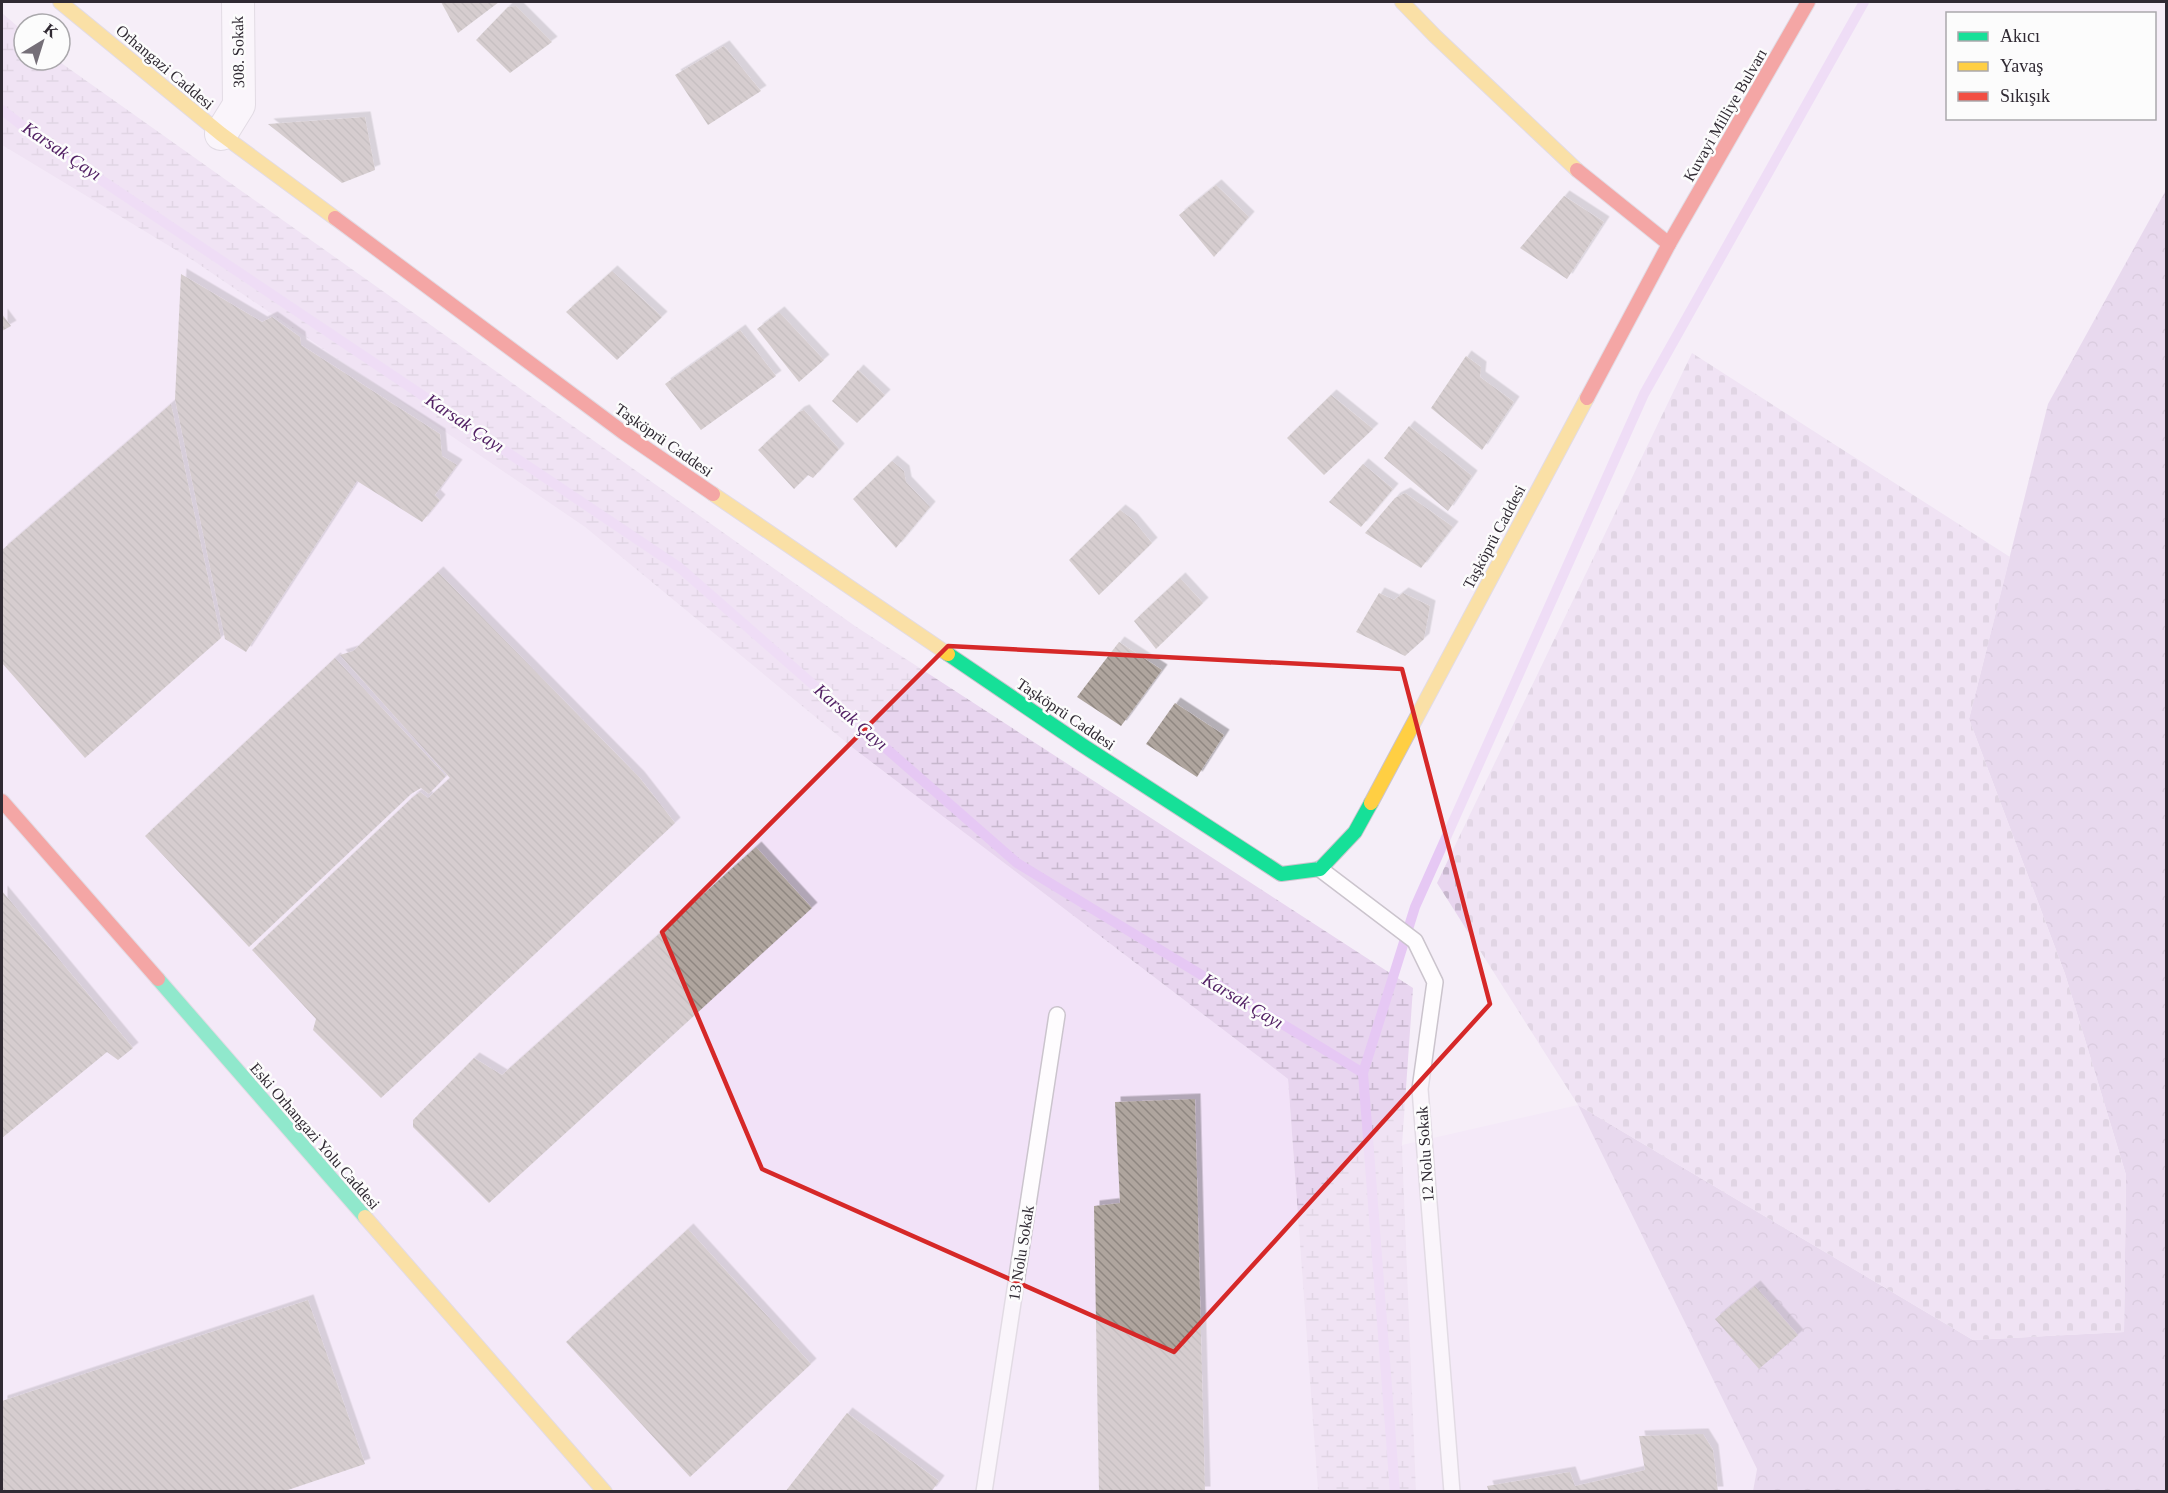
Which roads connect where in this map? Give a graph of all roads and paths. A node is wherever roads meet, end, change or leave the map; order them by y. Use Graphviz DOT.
graph roads {
  1 [pos="60,2"];
  2 [pos="238,2"];
  3 [pos="1402,2"];
  4 [pos="1808,2"];
  5 [pos="221,134"];
  6 [pos="1670,244"];
  7 [pos="2,801"];
  8 [pos="1320,869"];
  9 [pos="1057,1016"];
  10 [pos="605,1491"];
  11 [pos="984,1491"];
  12 [pos="1452,1491"];
  1 -- 5 [label="street, Orhangazi Caddesi"];
  2 -- 5 [label="street, 308. Sokak"];
  3 -- 6 [label="street"];
  4 -- 6 [label="street, Kuvayi Milliye Bulvarı"];
  5 -- 8 [label="street, Taşköprü Caddesi"];
  6 -- 8 [label="street, Taşköprü Caddesi"];
  7 -- 10 [label="street, Eski Orhangazi Yolu Caddesi"];
  8 -- 12 [label="lane, 12 Nolu Sokak"];
  9 -- 11 [label="lane, 13 Nolu Sokak"];
}
